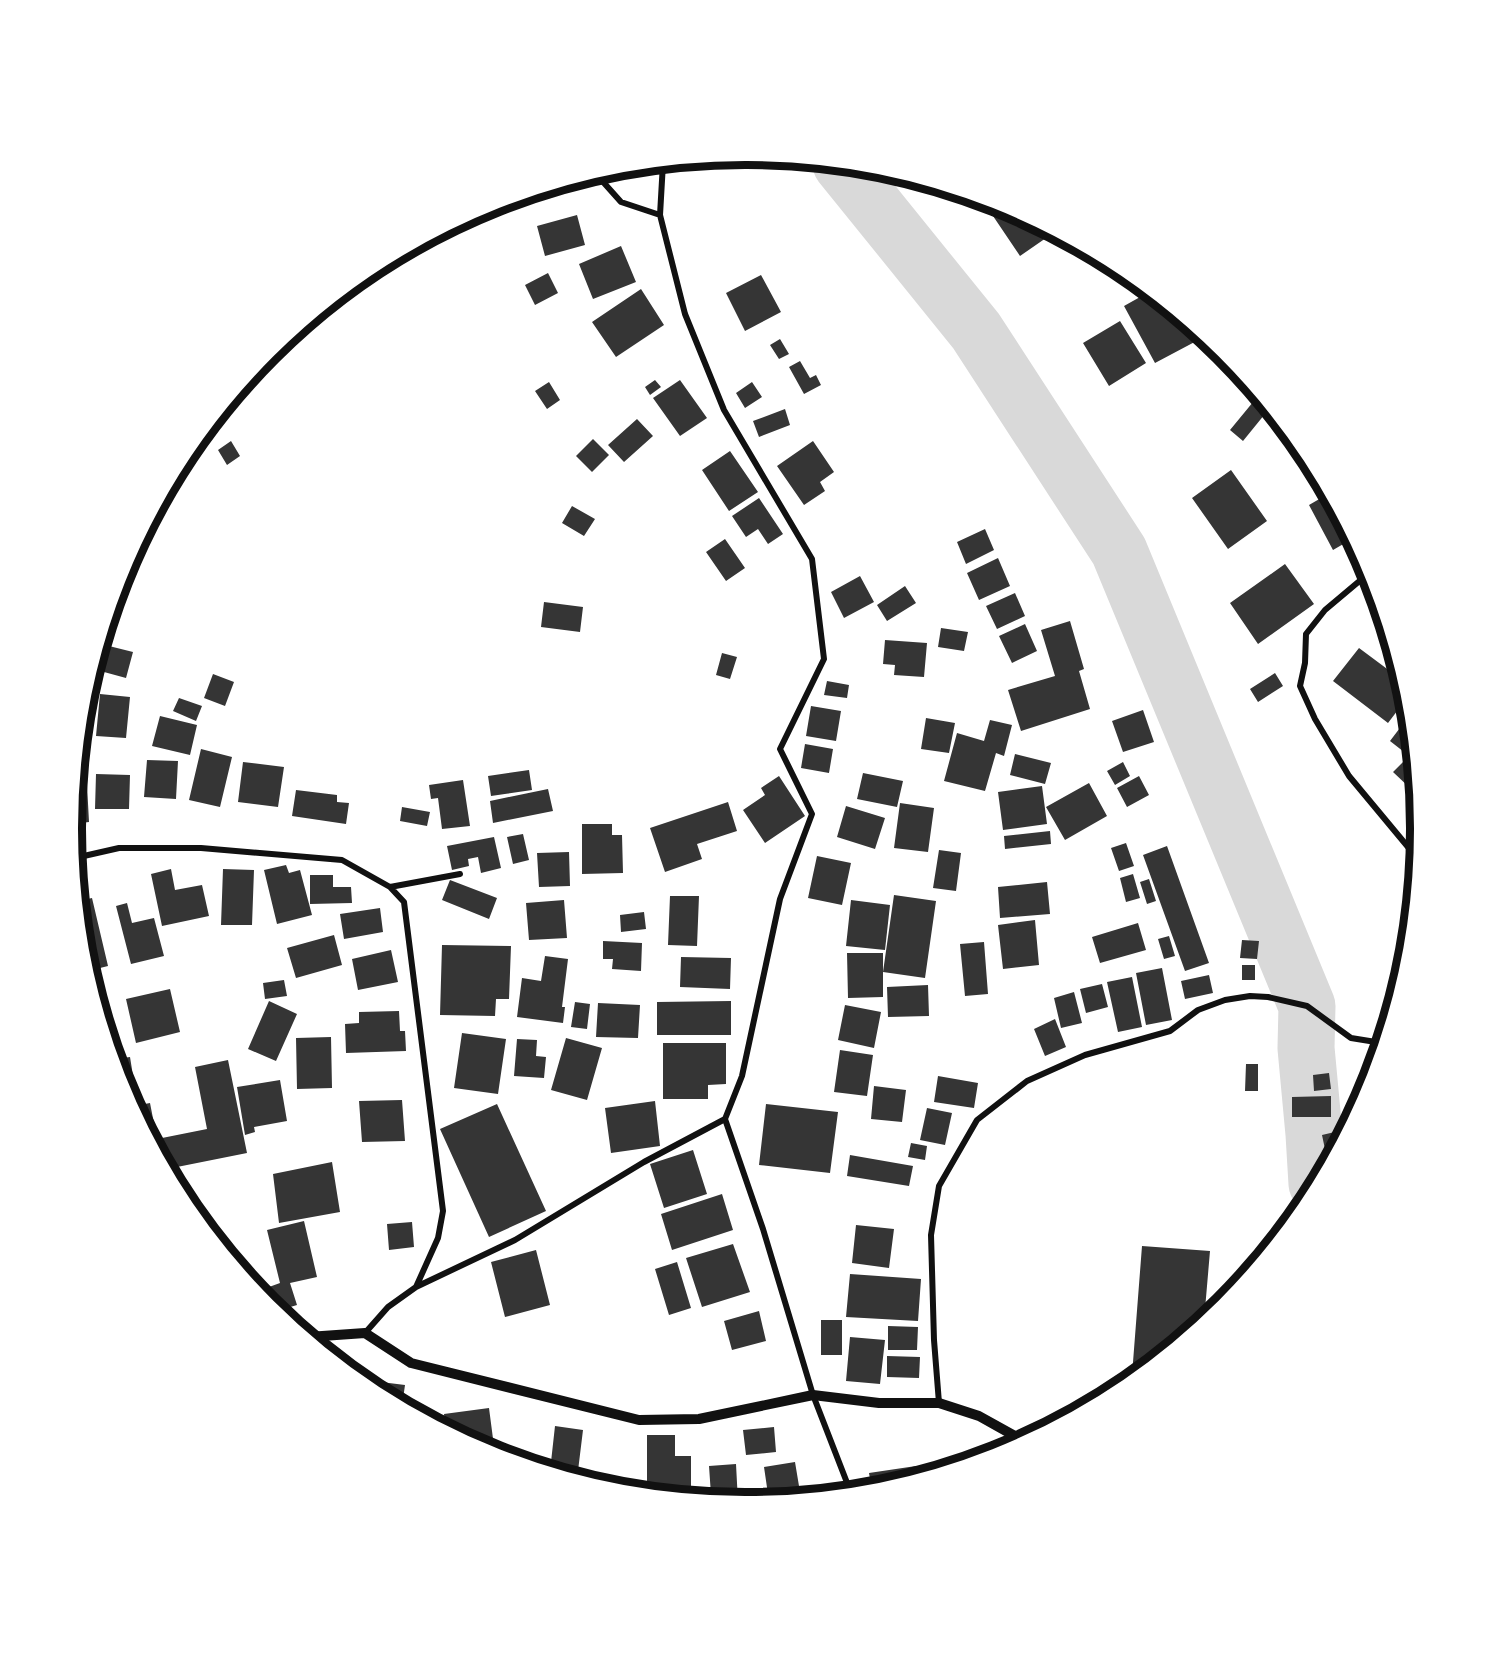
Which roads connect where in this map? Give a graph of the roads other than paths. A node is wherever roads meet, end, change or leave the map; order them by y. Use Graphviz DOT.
graph roads {
  1 [pos="663,171"];
  2 [pos="603,181"];
  3 [pos="660,215"];
  4 [pos="1361,580"];
  5 [pos="1409,848"];
  6 [pos="83,856"];
  7 [pos="460,874"];
  8 [pos="390,886"];
  9 [pos="1374,1042"];
  10 [pos="725,1119"];
  11 [pos="416,1287"];
  12 [pos="364,1333"];
  13 [pos="319,1336"];
  14 [pos="813,1395"];
  15 [pos="939,1403"];
  16 [pos="1014,1435"];
  17 [pos="848,1485"];
  1 -- 3 [label="street"];
  2 -- 3 [label="street"];
  3 -- 10 [label="street"];
  4 -- 5 [label="street"];
  6 -- 8 [label="street"];
  7 -- 8 [label="street"];
  8 -- 11 [label="street"];
  9 -- 15 [label="street"];
  10 -- 11 [label="street"];
  10 -- 14 [label="street"];
  11 -- 12 [label="street"];
  12 -- 13 [label="street"];
  12 -- 14 [label="street"];
  14 -- 15 [label="street"];
  14 -- 17 [label="street"];
  15 -- 16 [label="street"];
}
